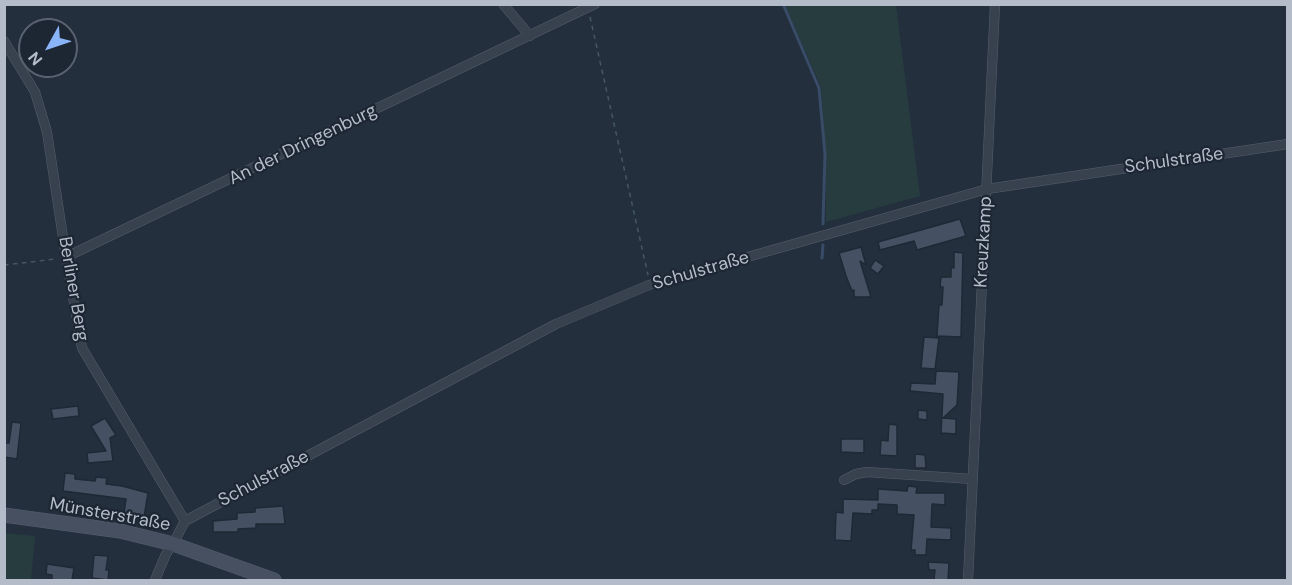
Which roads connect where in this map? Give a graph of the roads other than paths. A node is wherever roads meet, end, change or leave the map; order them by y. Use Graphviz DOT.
graph roads {
  1 [pos="503,4"];
  2 [pos="995,4"];
  3 [pos="591,6"];
  4 [pos="530,36"];
  5 [pos="4,41"];
  6 [pos="1287,144"];
  7 [pos="987,189"];
  8 [pos="66,258"];
  9 [pos="972,479"];
  10 [pos="844,480"];
  11 [pos="4,515"];
  12 [pos="185,521"];
  13 [pos="173,544"];
  14 [pos="155,580"];
  15 [pos="274,580"];
  16 [pos="968,580"];
  1 -- 4 [label="street"];
  2 -- 7 [label="street, Kreuzkamp"];
  3 -- 4 [label="street, An der Dringenburg"];
  4 -- 8 [label="street, An der Dringenburg"];
  5 -- 8 [label="street, Berliner Berg"];
  6 -- 7 [label="street, Schulstraße"];
  7 -- 9 [label="street, Kreuzkamp"];
  7 -- 12 [label="street, Schulstraße"];
  8 -- 12 [label="street, Berliner Berg"];
  9 -- 10 [label="street"];
  9 -- 16 [label="street, Kreuzkamp"];
  11 -- 13 [label="main road, Münsterstraße"];
  12 -- 13 [label="street"];
  13 -- 14 [label="street"];
  13 -- 15 [label="main road, Münsterstraße"];
}
